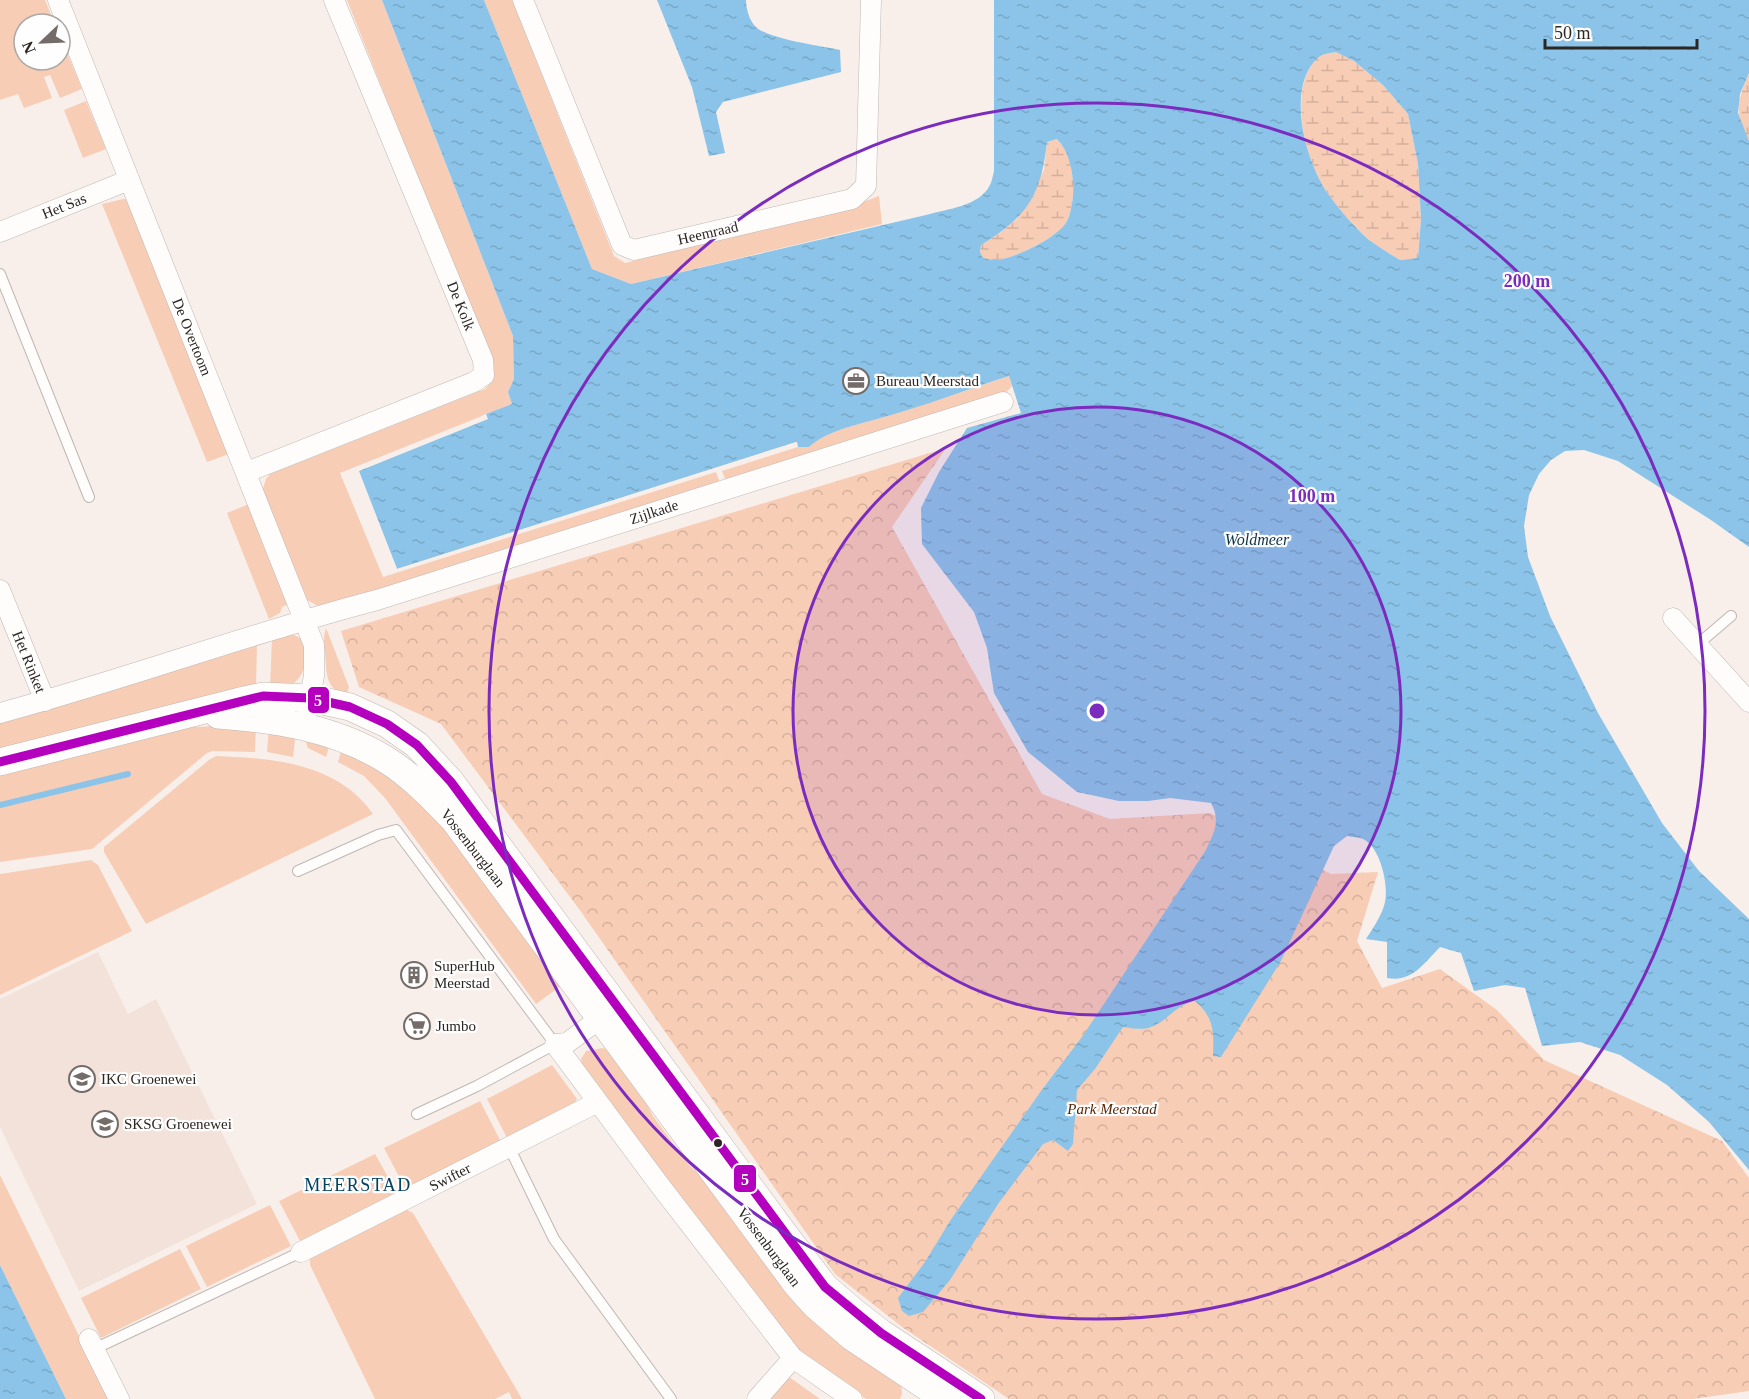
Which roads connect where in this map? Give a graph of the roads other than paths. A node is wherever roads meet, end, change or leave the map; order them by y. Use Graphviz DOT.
graph roads {
  1 [pos="58,0"];
  2 [pos="334,0"];
  3 [pos="523,0"];
  4 [pos="871,0"];
  5 [pos="129,180"];
  6 [pos="0,232"];
  7 [pos="0,274"];
  8 [pos="1003,402"];
  9 [pos="246,472"];
  10 [pos="89,497"];
  11 [pos="0,590"];
  12 [pos="1731,616"];
  13 [pos="1673,618"];
  14 [pos="304,619"];
  15 [pos="1697,645"];
  16 [pos="312,687"];
  17 [pos="45,701"];
  18 [pos="1749,702"];
  19 [pos="0,713"];
  20 [pos="195,714"];
  21 [pos="304,726"];
  22 [pos="0,762"];
  23 [pos="298,871"];
  24 [pos="609,1012"];
  25 [pos="555,1044"];
  26 [pos="598,1102"];
  27 [pos="417,1114"];
  28 [pos="509,1147"];
  29 [pos="301,1252"];
  30 [pos="91,1344"];
  31 [pos="793,1359"];
  32 [pos="931,1388"];
  33 [pos="119,1399"];
  34 [pos="671,1399"];
  35 [pos="757,1399"];
  36 [pos="852,1399"];
  37 [pos="981,1399"];
  1 -- 5 [label="street, De Overtoom"];
  2 -- 9 [label="street, De Kolk"];
  3 -- 4 [label="street, Heemraad"];
  5 -- 6 [label="street, Het Sas"];
  5 -- 9 [label="street, De Overtoom"];
  7 -- 10 [label="lane"];
  8 -- 14 [label="street, Zijlkade"];
  9 -- 14 [label="street, De Overtoom"];
  11 -- 17 [label="street, Het Rinket"];
  12 -- 15 [label="lane"];
  13 -- 15 [label="street"];
  14 -- 16 [label="street, De Overtoom"];
  14 -- 17 [label="street"];
  15 -- 18 [label="street"];
  16 -- 20 [label="street, Vossenburglaan"];
  16 -- 21 [label="street"];
  16 -- 24 [label="street, Vossenburglaan"];
  17 -- 19 [label="street"];
  20 -- 21 [label="street, Vossenburglaan"];
  20 -- 22 [label="street, Vossenburglaan"];
  21 -- 24 [label="street, Vossenburglaan"];
  23 -- 25 [label="lane"];
  24 -- 25 [label="street"];
  24 -- 32 [label="street, Vossenburglaan"];
  25 -- 26 [label="street"];
  25 -- 27 [label="lane"];
  26 -- 28 [label="street, Swifter"];
  26 -- 31 [label="street"];
  28 -- 29 [label="street, Swifter"];
  28 -- 34 [label="lane"];
  29 -- 30 [label="lane"];
  30 -- 33 [label="street"];
  31 -- 35 [label="street"];
  31 -- 36 [label="street"];
  32 -- 37 [label="street, Vossenburglaan"];
}
